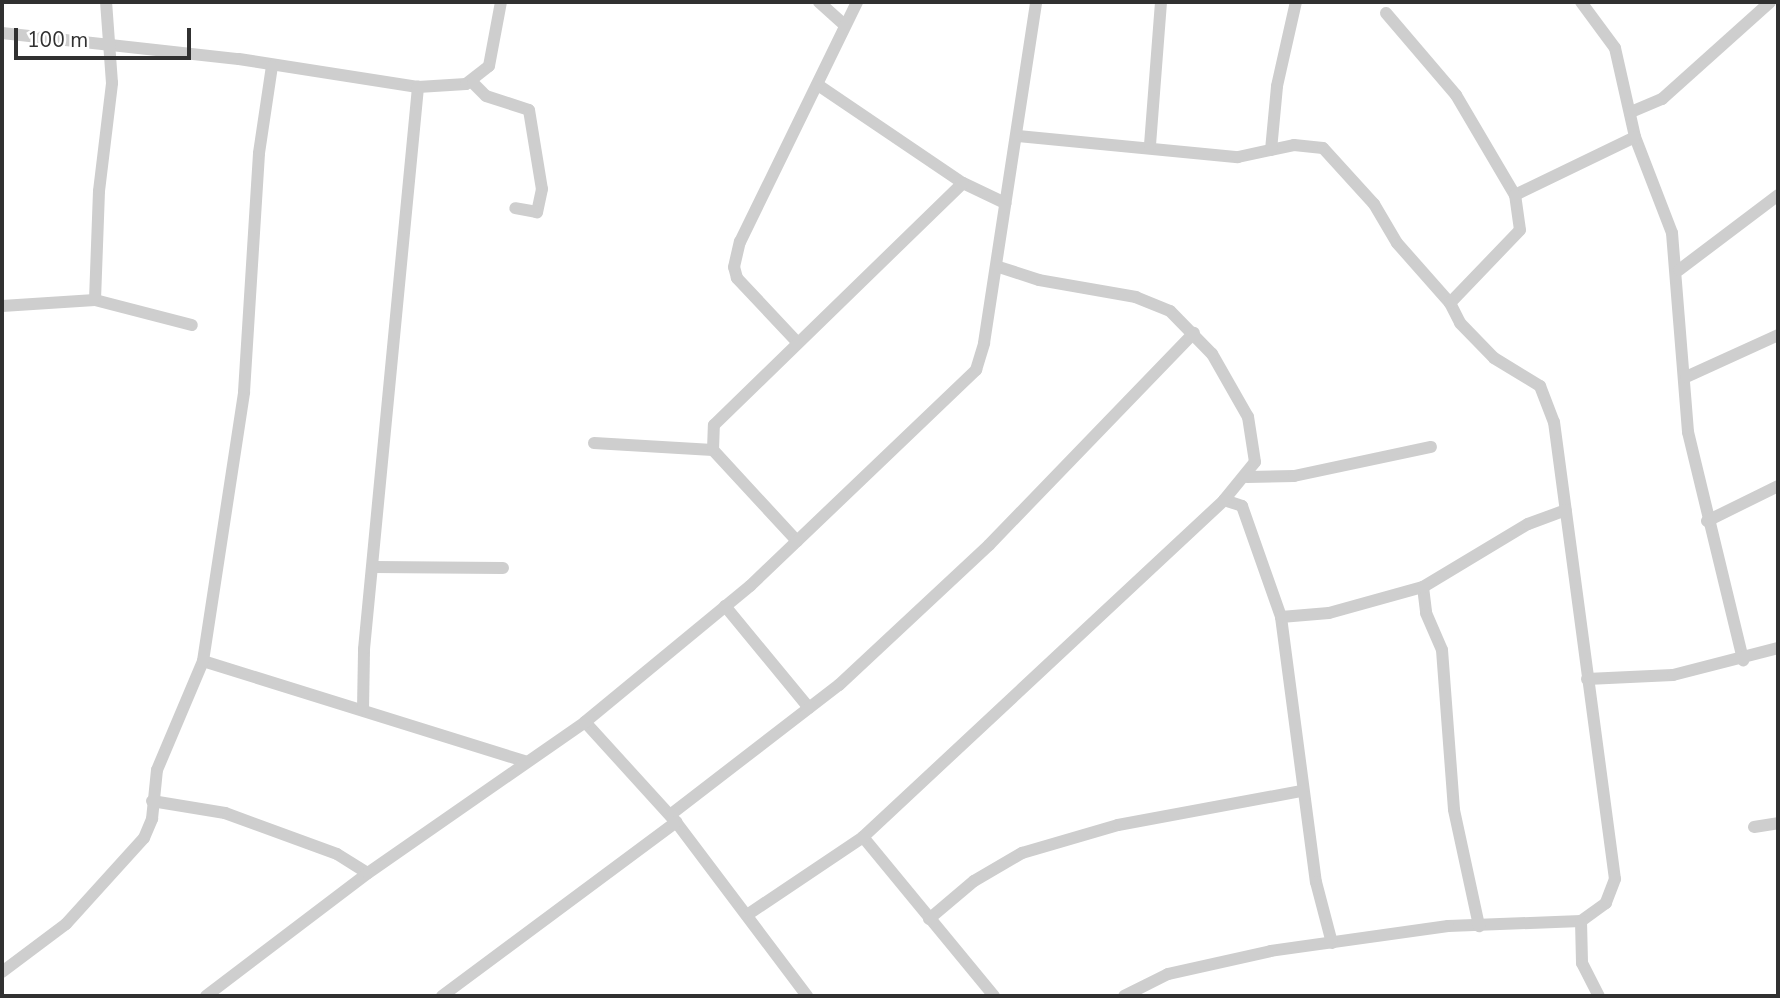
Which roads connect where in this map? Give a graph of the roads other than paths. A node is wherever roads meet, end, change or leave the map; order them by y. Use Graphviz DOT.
graph roads {
  1 [pos="106,2"];
  2 [pos="501,2"];
  3 [pos="819,2"];
  4 [pos="857,2"];
  5 [pos="1035,2"];
  6 [pos="1161,2"];
  7 [pos="1296,2"];
  8 [pos="1581,2"];
  9 [pos="1770,2"];
  10 [pos="1385,13"];
  11 [pos="842,23"];
  12 [pos="2,33"];
  13 [pos="113,46"];
  14 [pos="272,66"];
  15 [pos="473,83"];
  16 [pos="818,85"];
  17 [pos="418,87"];
  18 [pos="1631,112"];
  19 [pos="1273,127"];
  20 [pos="1018,136"];
  21 [pos="1635,137"];
  22 [pos="1150,145"];
  23 [pos="1294,145"];
  24 [pos="1271,150"];
  25 [pos="963,183"];
  26 [pos="1515,195"];
  27 [pos="1778,195"];
  28 [pos="1005,203"];
  29 [pos="515,208"];
  30 [pos="996,266"];
  31 [pos="1679,270"];
  32 [pos="96,300"];
  33 [pos="1450,303"];
  34 [pos="2,306"];
  35 [pos="192,325"];
  36 [pos="1194,333"];
  37 [pos="1778,335"];
  38 [pos="797,342"];
  39 [pos="1686,377"];
  40 [pos="594,443"];
  41 [pos="1431,447"];
  42 [pos="713,450"];
  43 [pos="1247,477"];
  44 [pos="1778,486"];
  45 [pos="1224,499"];
  46 [pos="1566,509"];
  47 [pos="1707,521"];
  48 [pos="797,541"];
  49 [pos="374,567"];
  50 [pos="503,568"];
  51 [pos="1423,587"];
  52 [pos="725,606"];
  53 [pos="1281,617"];
  54 [pos="1778,648"];
  55 [pos="1743,660"];
  56 [pos="203,662"];
  57 [pos="1587,679"];
  58 [pos="809,708"];
  59 [pos="363,709"];
  60 [pos="585,722"];
  61 [pos="527,762"];
  62 [pos="1302,791"];
  63 [pos="152,801"];
  64 [pos="673,818"];
  65 [pos="1778,822"];
  66 [pos="1754,828"];
  67 [pos="863,837"];
  68 [pos="368,873"];
  69 [pos="750,913"];
  70 [pos="929,919"];
  71 [pos="1581,921"];
  72 [pos="1479,926"];
  73 [pos="1332,943"];
  74 [pos="2,972"];
  75 [pos="211,995"];
  76 [pos="442,996"];
  77 [pos="807,996"];
  78 [pos="994,996"];
  79 [pos="1124,996"];
  80 [pos="1599,996"];
  1 -- 13 [label="street"];
  2 -- 15 [label="street"];
  3 -- 11 [label="street"];
  4 -- 11 [label="street"];
  5 -- 20 [label="street"];
  6 -- 22 [label="street"];
  7 -- 19 [label="street"];
  8 -- 18 [label="street"];
  9 -- 18 [label="street"];
  10 -- 26 [label="street"];
  11 -- 16 [label="street"];
  12 -- 13 [label="street"];
  13 -- 14 [label="street"];
  13 -- 32 [label="street"];
  14 -- 17 [label="street"];
  14 -- 56 [label="street"];
  15 -- 17 [label="street"];
  15 -- 29 [label="street"];
  16 -- 25 [label="street"];
  16 -- 38 [label="street"];
  17 -- 49 [label="street"];
  18 -- 21 [label="street"];
  19 -- 23 [label="street"];
  19 -- 24 [label="street"];
  20 -- 22 [label="street"];
  20 -- 28 [label="street"];
  21 -- 26 [label="street"];
  21 -- 31 [label="street"];
  22 -- 24 [label="street"];
  23 -- 24 [label="street"];
  23 -- 33 [label="street"];
  25 -- 28 [label="street"];
  25 -- 38 [label="street"];
  26 -- 33 [label="street"];
  27 -- 31 [label="street"];
  28 -- 30 [label="street"];
  30 -- 36 [label="street"];
  30 -- 48 [label="street"];
  31 -- 39 [label="street"];
  32 -- 34 [label="street"];
  32 -- 35 [label="street"];
  33 -- 46 [label="street"];
  36 -- 43 [label="street"];
  36 -- 58 [label="street"];
  37 -- 39 [label="street"];
  38 -- 42 [label="street"];
  39 -- 47 [label="street"];
  40 -- 42 [label="street"];
  41 -- 43 [label="street"];
  42 -- 48 [label="street"];
  43 -- 45 [label="street"];
  44 -- 47 [label="street"];
  45 -- 53 [label="street"];
  45 -- 67 [label="street"];
  46 -- 51 [label="street"];
  46 -- 57 [label="street"];
  47 -- 55 [label="street"];
  48 -- 52 [label="street"];
  49 -- 50 [label="street"];
  49 -- 59 [label="street"];
  51 -- 53 [label="street"];
  51 -- 72 [label="street"];
  52 -- 58 [label="street"];
  52 -- 60 [label="street"];
  53 -- 62 [label="street"];
  54 -- 55 [label="street"];
  55 -- 57 [label="street"];
  56 -- 59 [label="street"];
  56 -- 63 [label="street"];
  57 -- 71 [label="street"];
  58 -- 64 [label="street"];
  59 -- 61 [label="street"];
  60 -- 61 [label="street"];
  60 -- 64 [label="street"];
  61 -- 68 [label="street"];
  62 -- 70 [label="street"];
  62 -- 73 [label="street"];
  63 -- 68 [label="street"];
  63 -- 74 [label="street"];
  64 -- 69 [label="street"];
  64 -- 76 [label="street"];
  65 -- 66 [label="street"];
  67 -- 69 [label="street"];
  67 -- 70 [label="street"];
  68 -- 75 [label="street"];
  69 -- 77 [label="street"];
  70 -- 78 [label="street"];
  71 -- 72 [label="street"];
  71 -- 80 [label="street"];
  72 -- 73 [label="street"];
  73 -- 79 [label="street"];
}
